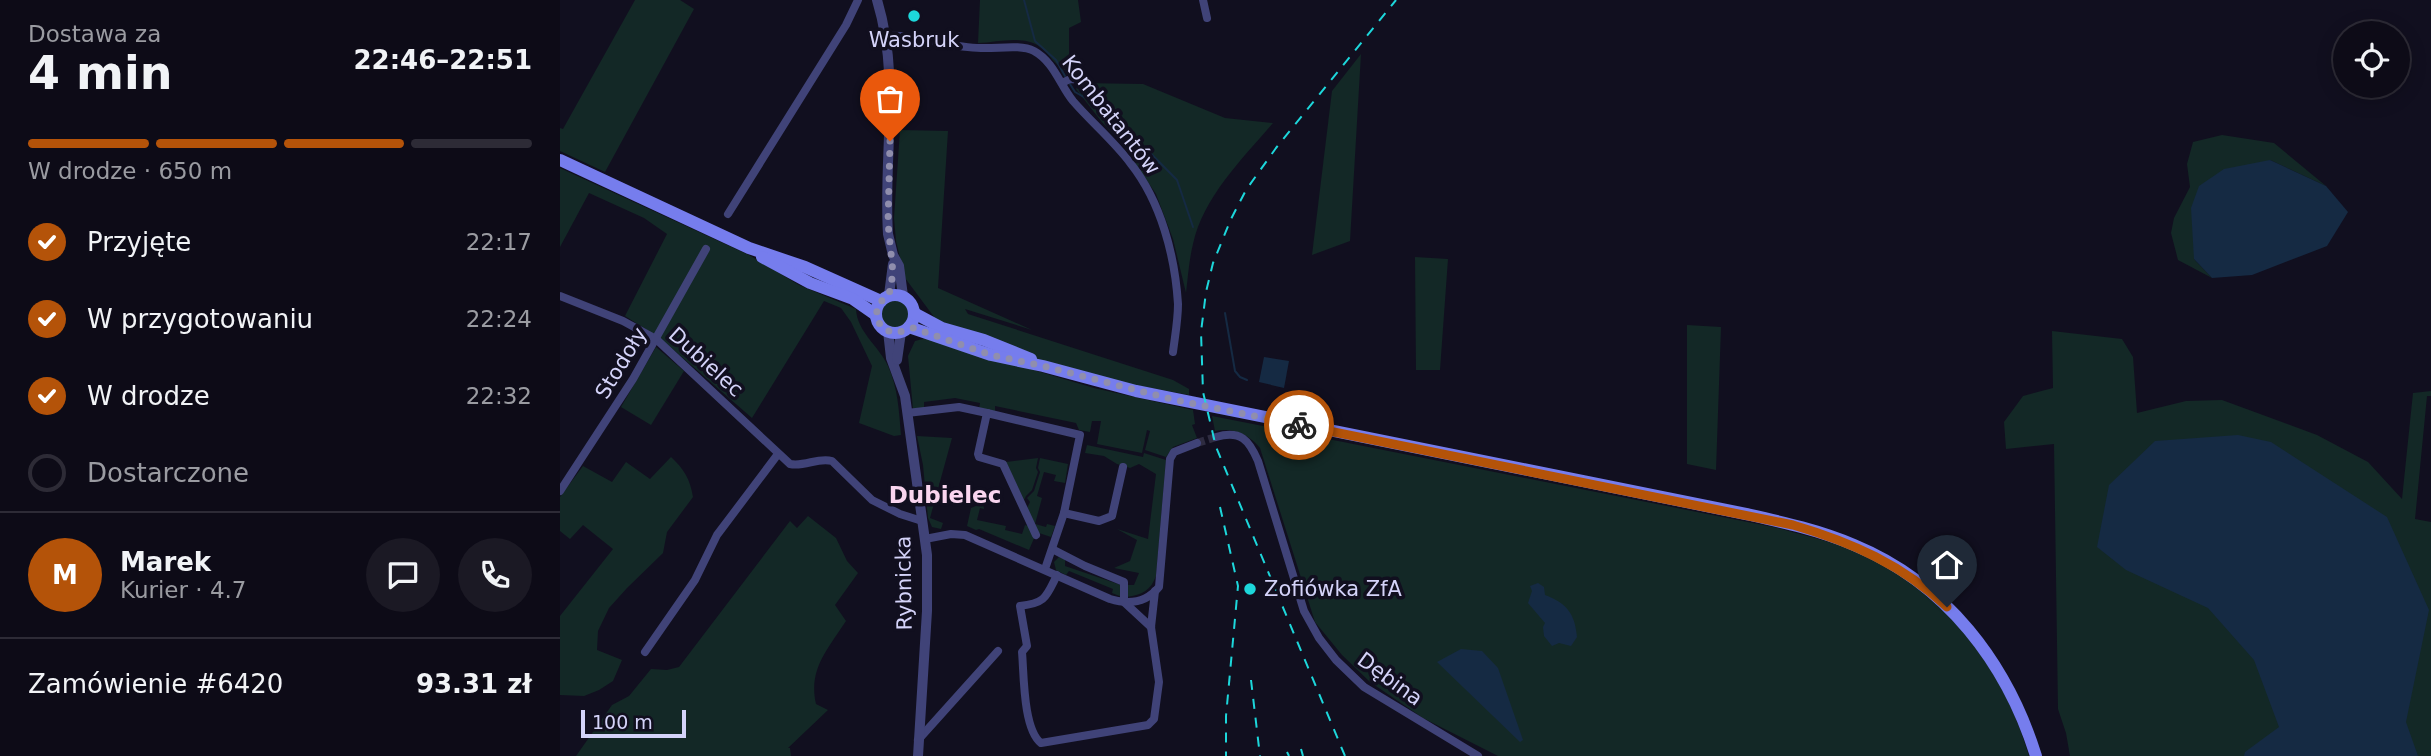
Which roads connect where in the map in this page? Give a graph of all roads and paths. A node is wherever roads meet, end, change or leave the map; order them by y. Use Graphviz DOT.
graph roads {
  1 [pos="858,0"];
  2 [pos="877,0"];
  3 [pos="1203,0"];
  4 [pos="1207,18"];
  5 [pos="886,36"];
  6 [pos="1085,80"];
  7 [pos="1066,81"];
  8 [pos="560,160"];
  9 [pos="728,214"];
  10 [pos="748,248"];
  11 [pos="706,249"];
  12 [pos="892,254"];
  13 [pos="560,296"];
  14 [pos="903,296"];
  15 [pos="885,298"];
  16 [pos="914,313"];
  17 [pos="876,315"];
  18 [pos="899,330"];
  19 [pos="656,339"];
  20 [pos="1173,352"];
  21 [pos="1043,366"];
  22 [pos="907,413"];
  23 [pos="987,413"];
  24 [pos="1216,438"];
  25 [pos="1197,443"];
  26 [pos="778,454"];
  27 [pos="1122,467"];
  28 [pos="560,491"];
  29 [pos="1065,513"];
  30 [pos="922,521"];
  31 [pos="1036,535"];
  32 [pos="925,539"];
  33 [pos="1054,550"];
  34 [pos="1045,569"];
  35 [pos="1057,575"];
  36 [pos="1155,591"];
  37 [pos="1124,603"];
  38 [pos="1151,627"];
  39 [pos="998,651"];
  40 [pos="645,652"];
  41 [pos="918,740"];
  42 [pos="918,756"];
  43 [pos="1478,756"];
  44 [pos="2036,756"];
  1 -- 9 [label="street"];
  2 -- 5 [label="street"];
  3 -- 4 [label="street"];
  5 -- 7 [label="street, Kombatantów"];
  5 -- 12 [label="street"];
  6 -- 7 [label="street"];
  7 -- 20 [label="street, Kombatantów"];
  8 -- 10 [label="main road"];
  10 -- 15 [label="main road"];
  10 -- 17 [label="main road"];
  11 -- 19 [label="street, Stodoły"];
  12 -- 14 [label="street"];
  12 -- 15 [label="street"];
  13 -- 19 [label="street, Dubielec"];
  14 -- 15 [label="main road"];
  14 -- 16 [label="main road"];
  15 -- 17 [label="main road"];
  16 -- 18 [label="main road"];
  16 -- 21 [label="main road"];
  17 -- 18 [label="main road"];
  18 -- 21 [label="main road"];
  18 -- 22 [label="street, Rybnicka"];
  19 -- 26 [label="street, Dubielec"];
  19 -- 28 [label="street, Stodoły"];
  21 -- 44 [label="main road"];
  22 -- 23 [label="street"];
  22 -- 30 [label="street, Rybnicka"];
  23 -- 29 [label="street"];
  23 -- 31 [label="street"];
  24 -- 43 [label="street, Dębina"];
  25 -- 36 [label="street"];
  26 -- 30 [label="street, Dubielec"];
  26 -- 40 [label="street"];
  27 -- 29 [label="street"];
  29 -- 33 [label="street"];
  30 -- 32 [label="street, Rybnicka"];
  32 -- 34 [label="street"];
  32 -- 41 [label="street, Rybnicka"];
  33 -- 34 [label="street"];
  33 -- 37 [label="street"];
  34 -- 35 [label="street"];
  35 -- 37 [label="street"];
  35 -- 38 [label="street"];
  36 -- 37 [label="street"];
  36 -- 38 [label="street"];
  37 -- 38 [label="street"];
  39 -- 41 [label="street"];
  41 -- 42 [label="street, Rybnicka"];
}
